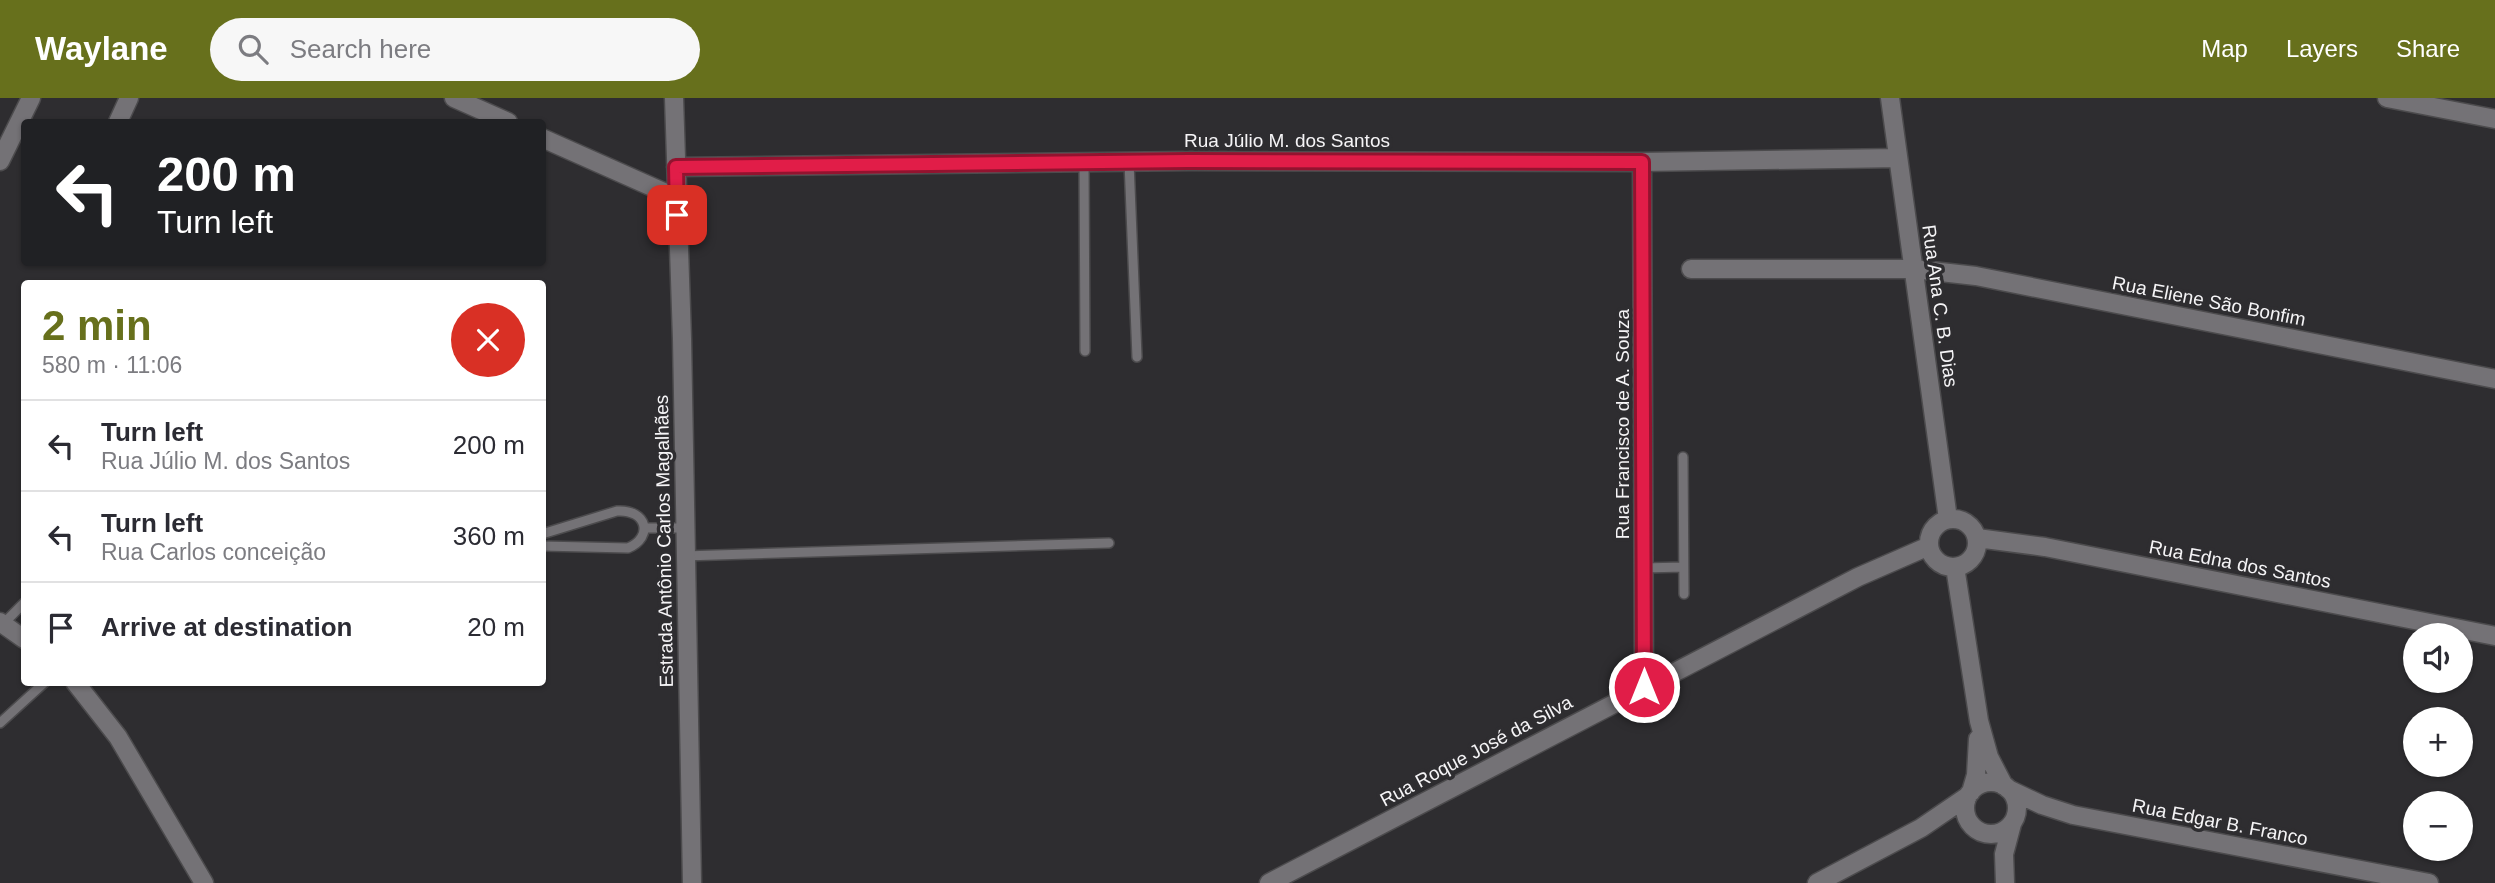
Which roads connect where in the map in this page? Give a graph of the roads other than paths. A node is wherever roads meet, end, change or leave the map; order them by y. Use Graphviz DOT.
graph roads {
  1 [pos="31,98"];
  2 [pos="129,98"];
  3 [pos="454,98"];
  4 [pos="674,98"];
  5 [pos="1890,98"];
  6 [pos="2387,98"];
  7 [pos="2495,118"];
  8 [pos="119,119"];
  9 [pos="502,119"];
  10 [pos="546,140"];
  11 [pos="1898,158"];
  12 [pos="0,162"];
  13 [pos="1084,162"];
  14 [pos="1129,162"];
  15 [pos="1642,162"];
  16 [pos="676,167"];
  17 [pos="677,198"];
  18 [pos="1691,269"];
  19 [pos="1914,269"];
  20 [pos="1085,351"];
  21 [pos="1137,357"];
  22 [pos="2495,379"];
  23 [pos="1683,457"];
  24 [pos="1948,519"];
  25 [pos="644,528"];
  26 [pos="684,528"];
  27 [pos="546,533"];
  28 [pos="1977,538"];
  29 [pos="1109,542"];
  30 [pos="1929,546"];
  31 [pos="546,547"];
  32 [pos="684,556"];
  33 [pos="1955,567"];
  34 [pos="1644,568"];
  35 [pos="1684,568"];
  36 [pos="1684,594"];
  37 [pos="21,606"];
  38 [pos="1,623"];
  39 [pos="2495,636"];
  40 [pos="21,637"];
  41 [pos="41,686"];
  42 [pos="78,686"];
  43 [pos="1644,687"];
  44 [pos="1979,721"];
  45 [pos="0,723"];
  46 [pos="2006,788"];
  47 [pos="1970,794"];
  48 [pos="2011,824"];
  49 [pos="1921,828"];
  50 [pos="1976,830"];
  51 [pos="204,883"];
  52 [pos="692,883"];
  53 [pos="1269,883"];
  54 [pos="1817,883"];
  55 [pos="2003,883"];
  56 [pos="2429,883"];
  1 -- 12 [label="street"];
  2 -- 8 [label="street"];
  3 -- 9 [label="street"];
  4 -- 16 [label="street, Estrada Antônio Carlos Magalhães"];
  5 -- 11 [label="street, Rua Ana C. B. Dias"];
  6 -- 7 [label="street"];
  10 -- 17 [label="street"];
  11 -- 15 [label="street, Rua Júlio M. dos Santos"];
  11 -- 19 [label="street, Rua Ana C. B. Dias"];
  13 -- 14 [label="street, Rua Júlio M. dos Santos"];
  13 -- 16 [label="street, Rua Júlio M. dos Santos"];
  13 -- 20 [label="lane"];
  14 -- 15 [label="street, Rua Júlio M. dos Santos"];
  14 -- 21 [label="lane"];
  15 -- 34 [label="street, Rua Francisco de A. Souza"];
  16 -- 17 [label="street, Estrada Antônio Carlos Magalhães"];
  17 -- 26 [label="street, Estrada Antônio Carlos Magalhães"];
  18 -- 19 [label="street, Rua Eliene São Bonfim"];
  19 -- 22 [label="street, Rua Eliene São Bonfim"];
  19 -- 24 [label="street, Rua Ana C. B. Dias"];
  23 -- 35 [label="lane"];
  24 -- 28 [label="street"];
  24 -- 30 [label="street"];
  25 -- 26 [label="lane"];
  25 -- 27 [label="lane"];
  25 -- 31 [label="lane"];
  26 -- 32 [label="street, Estrada Antônio Carlos Magalhães"];
  28 -- 33 [label="street"];
  28 -- 39 [label="street, Rua Edna dos Santos"];
  29 -- 32 [label="lane"];
  30 -- 33 [label="street"];
  30 -- 43 [label="street, Rua Roque José da Silva"];
  32 -- 52 [label="street, Estrada Antônio Carlos Magalhães"];
  33 -- 44 [label="street"];
  34 -- 35 [label="lane"];
  34 -- 43 [label="street, Rua Francisco de A. Souza"];
  35 -- 36 [label="lane"];
  37 -- 38 [label="lane"];
  38 -- 40 [label="street"];
  41 -- 45 [label="lane"];
  42 -- 51 [label="street"];
  43 -- 53 [label="street, Rua Roque José da Silva"];
  44 -- 46 [label="street"];
  44 -- 47 [label="street"];
  46 -- 47 [label="street"];
  46 -- 48 [label="street"];
  46 -- 56 [label="street, Rua Edgar B. Franco"];
  47 -- 49 [label="street"];
  47 -- 50 [label="street"];
  48 -- 50 [label="street"];
  48 -- 55 [label="street"];
  49 -- 50 [label="street"];
  49 -- 54 [label="street"];
  50 -- 55 [label="street"];
}
